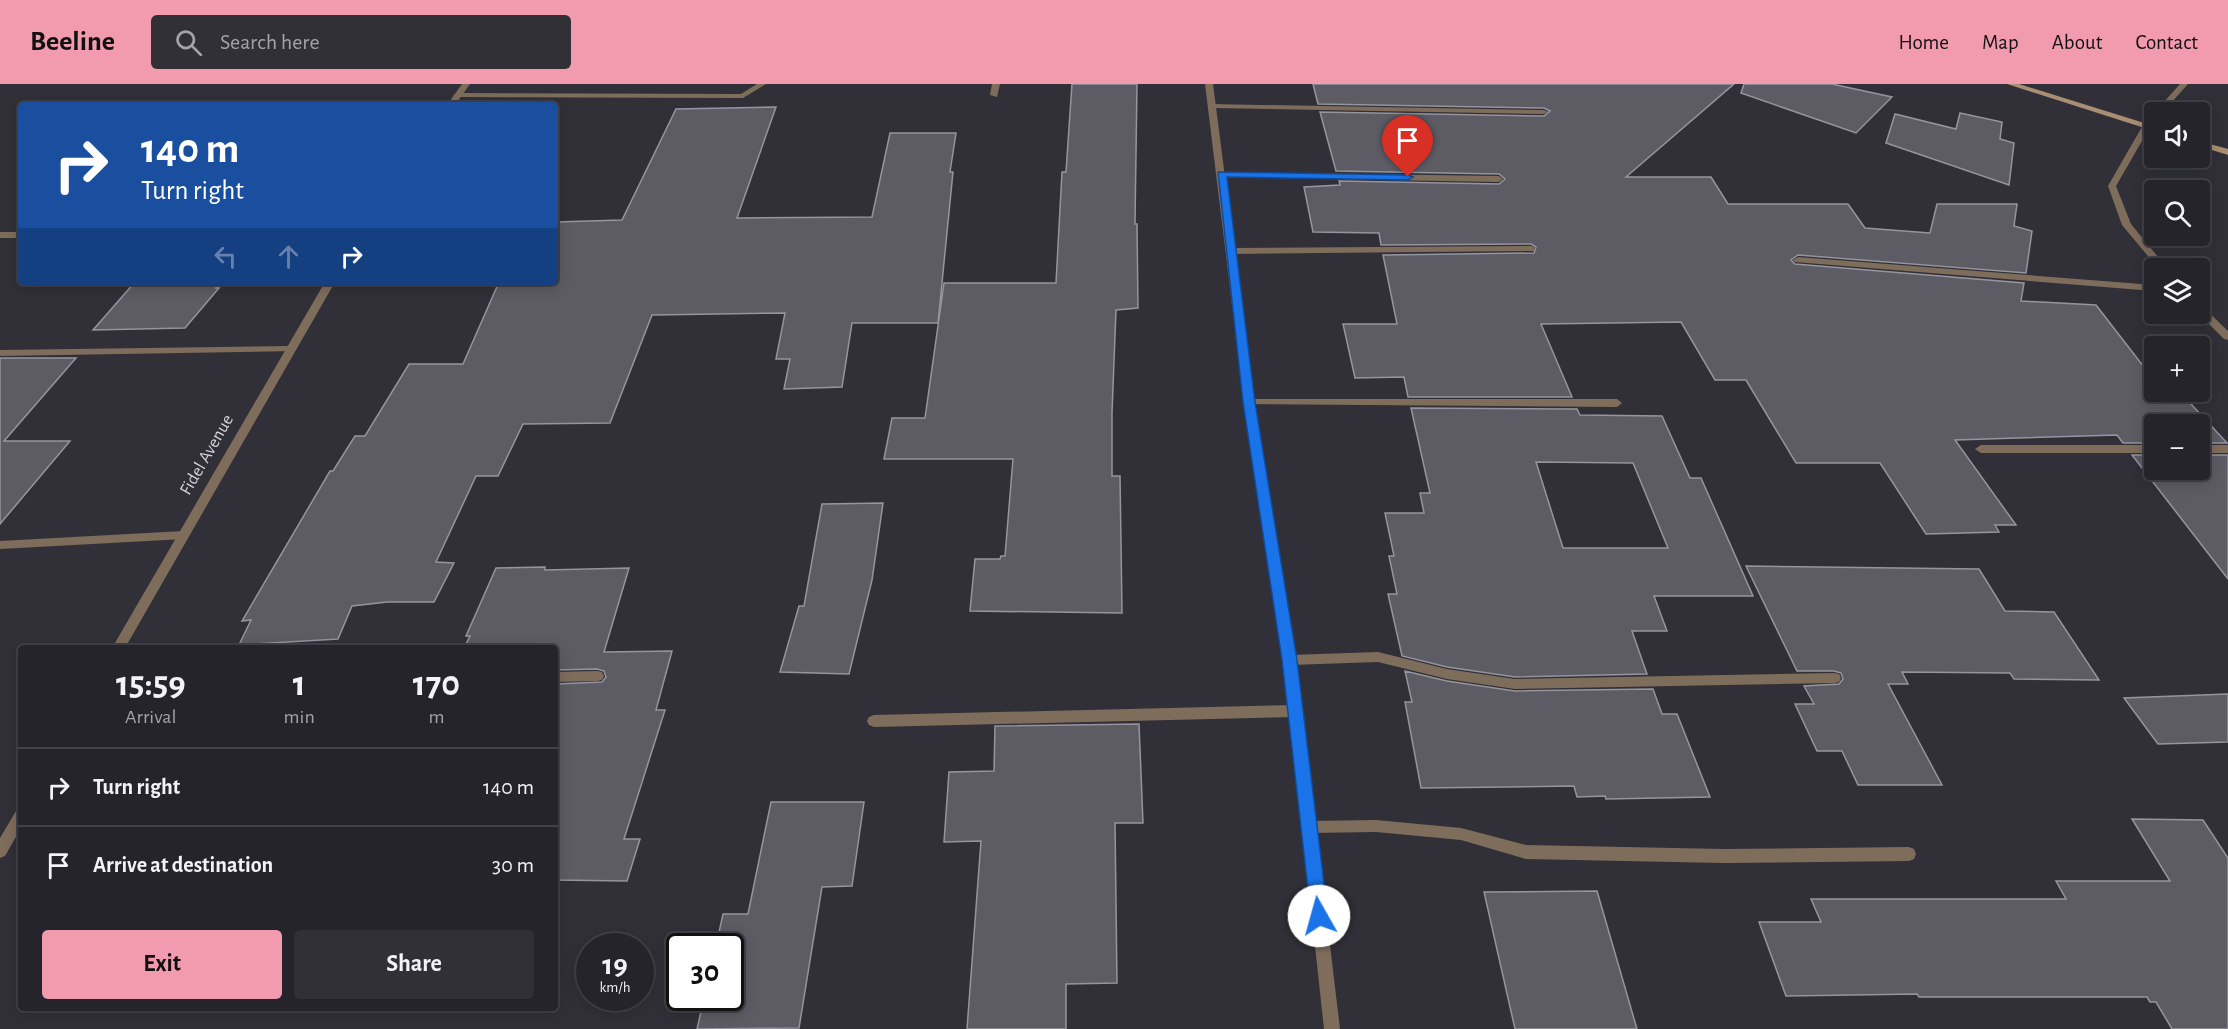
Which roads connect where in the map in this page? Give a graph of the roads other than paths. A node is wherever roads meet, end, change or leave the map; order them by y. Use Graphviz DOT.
graph roads {
  1 [pos="466,84"];
  2 [pos="762,84"];
  3 [pos="996,84"];
  4 [pos="1209,84"];
  5 [pos="2011,84"];
  6 [pos="2184,84"];
  7 [pos="458,95"];
  8 [pos="994,95"];
  9 [pos="453,102"];
  10 [pos="2168,102"];
  11 [pos="1212,106"];
  12 [pos="1544,112"];
  13 [pos="2144,126"];
  14 [pos="2144,137"];
  15 [pos="2210,146"];
  16 [pos="2228,152"];
  17 [pos="1221,174"];
  18 [pos="1499,179"];
  19 [pos="18,235"];
  20 [pos="0,236"];
  21 [pos="1531,249"];
  22 [pos="1231,251"];
  23 [pos="2155,258"];
  24 [pos="1798,260"];
  25 [pos="328,285"];
  26 [pos="2144,287"];
  27 [pos="2210,319"];
  28 [pos="2228,337"];
  29 [pos="291,349"];
  30 [pos="0,353"];
  31 [pos="1249,402"];
  32 [pos="1617,403"];
  33 [pos="1982,449"];
  34 [pos="2144,449"];
  35 [pos="2210,449"];
  36 [pos="2228,449"];
  37 [pos="184,535"];
  38 [pos="0,545"];
  39 [pos="120,645"];
  40 [pos="1290,660"];
  41 [pos="597,676"];
  42 [pos="558,677"];
  43 [pos="1834,678"];
  44 [pos="1295,711"];
  45 [pos="874,721"];
  46 [pos="18,820"];
  47 [pos="1309,827"];
  48 [pos="0,851"];
  49 [pos="1909,854"];
  50 [pos="1332,1029"];
  1 -- 7 [label="street"];
  2 -- 7 [label="street"];
  3 -- 8 [label="street"];
  4 -- 11 [label="street"];
  5 -- 13 [label="main road"];
  6 -- 10 [label="street"];
  7 -- 9 [label="street"];
  11 -- 12 [label="street"];
  11 -- 17 [label="street"];
  14 -- 23 [label="street"];
  15 -- 16 [label="main road"];
  17 -- 18 [label="street"];
  17 -- 22 [label="street"];
  19 -- 20 [label="street"];
  21 -- 22 [label="street"];
  22 -- 31 [label="street"];
  24 -- 26 [label="street"];
  25 -- 29 [label="street, Fidel Avenue"];
  27 -- 28 [label="street"];
  29 -- 30 [label="street"];
  29 -- 37 [label="street, Fidel Avenue"];
  31 -- 32 [label="street"];
  31 -- 40 [label="street"];
  33 -- 34 [label="street"];
  35 -- 36 [label="street"];
  37 -- 38 [label="street"];
  37 -- 39 [label="street, Fidel Avenue"];
  40 -- 43 [label="street"];
  40 -- 44 [label="street"];
  41 -- 42 [label="street"];
  44 -- 45 [label="street"];
  44 -- 47 [label="street"];
  46 -- 48 [label="street"];
  47 -- 49 [label="street"];
  47 -- 50 [label="street"];
}
